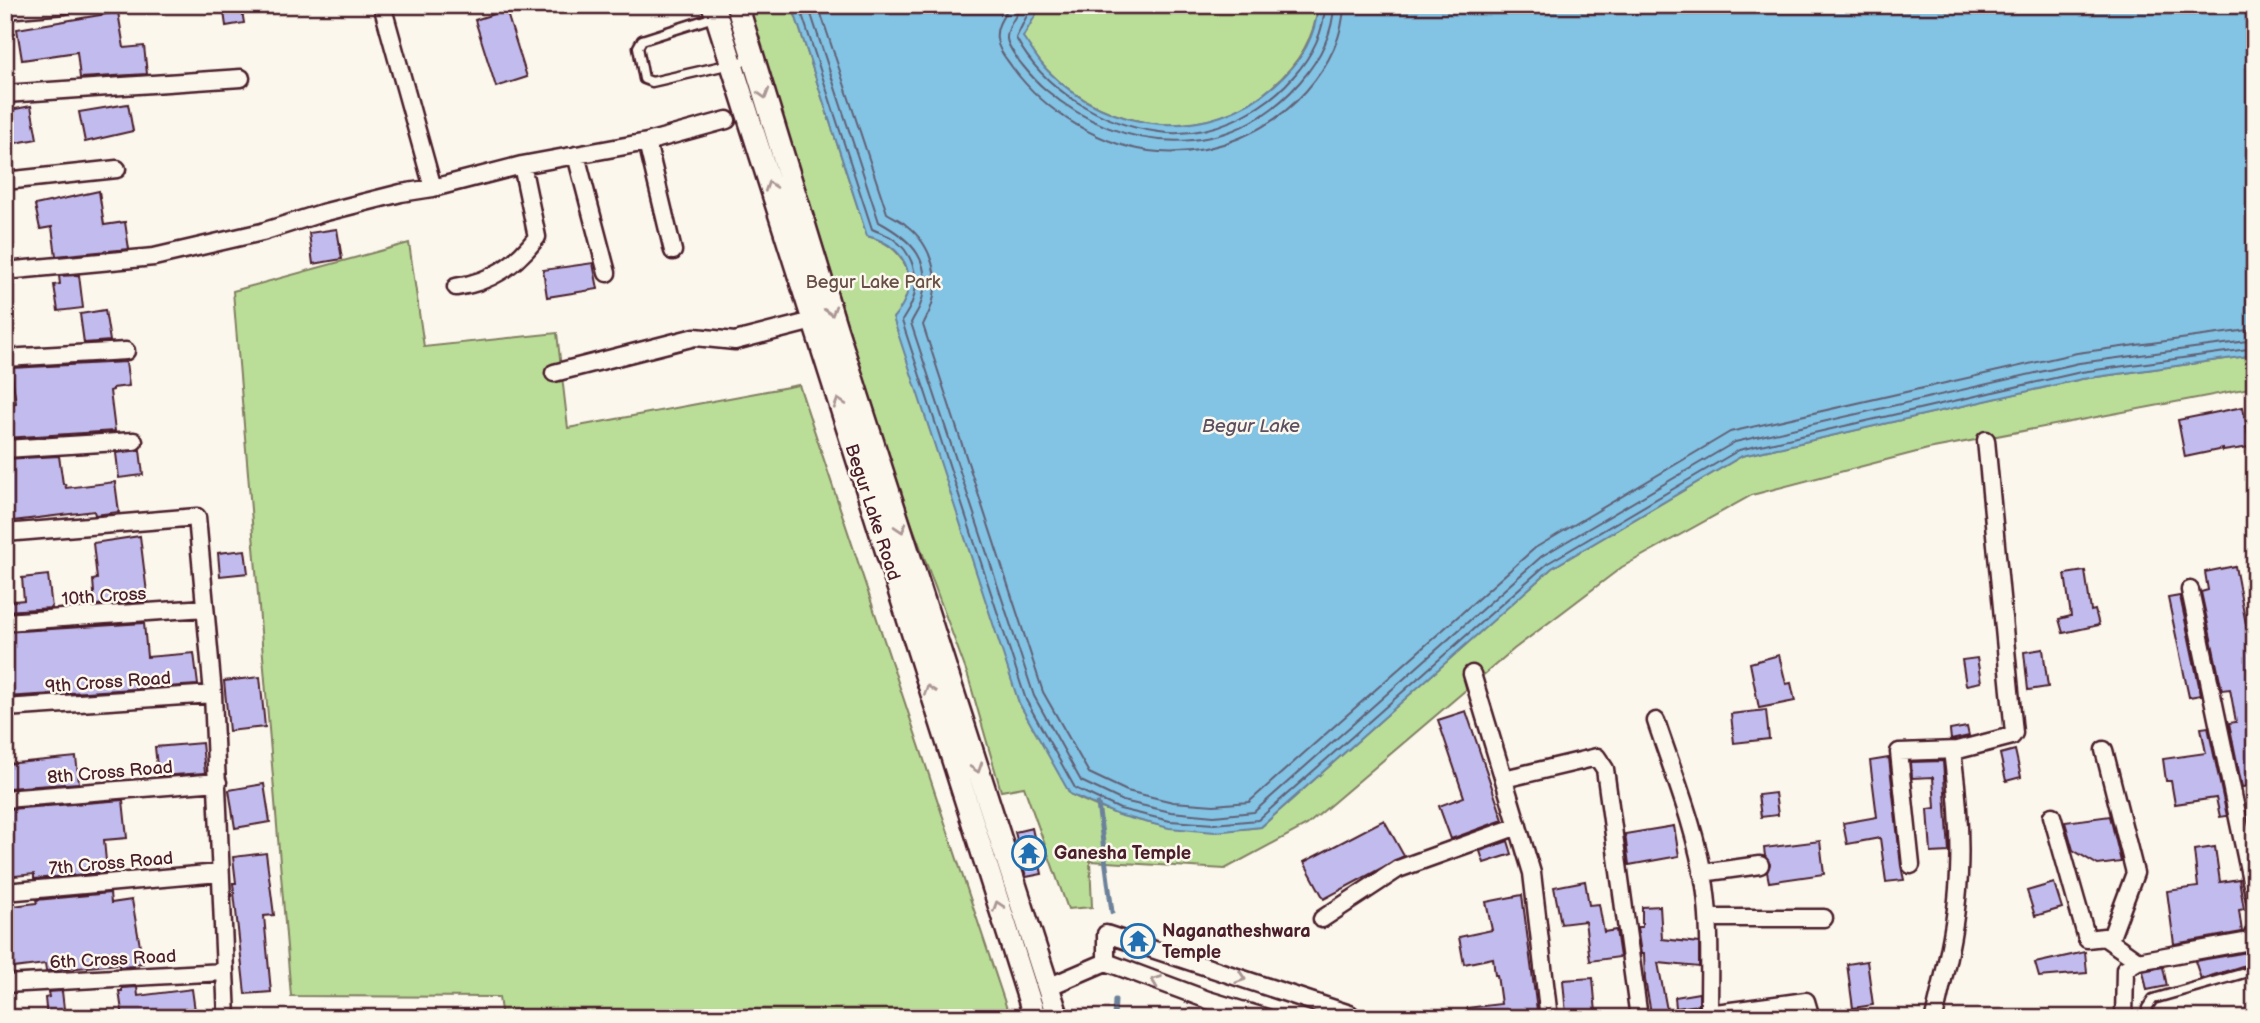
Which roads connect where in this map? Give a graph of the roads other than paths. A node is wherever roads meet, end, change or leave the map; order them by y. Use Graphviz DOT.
graph roads {
  1 [pos="65,5"];
  2 [pos="382,5"];
  3 [pos="737,5"];
  4 [pos="5,10"];
  5 [pos="715,11"];
  6 [pos="753,60"];
  7 [pos="732,64"];
  8 [pos="241,78"];
  9 [pos="5,94"];
  10 [pos="727,120"];
  11 [pos="648,142"];
  12 [pos="576,155"];
  13 [pos="522,165"];
  14 [pos="117,169"];
  15 [pos="5,181"];
  16 [pos="432,188"];
  17 [pos="673,251"];
  18 [pos="5,271"];
  19 [pos="607,273"];
  20 [pos="456,286"];
  21 [pos="813,321"];
  22 [pos="126,351"];
  23 [pos="5,358"];
  24 [pos="554,373"];
  25 [pos="1986,440"];
  26 [pos="134,441"];
  27 [pos="5,449"];
  28 [pos="5,533"];
  29 [pos="2189,590"];
  30 [pos="205,608"];
  31 [pos="930,620"];
  32 [pos="5,622"];
  33 [pos="909,626"];
  34 [pos="1472,674"];
  35 [pos="213,694"];
  36 [pos="5,708"];
  37 [pos="1656,722"];
  38 [pos="1958,750"];
  39 [pos="2104,750"];
  40 [pos="1504,779"];
  41 [pos="218,782"];
  42 [pos="5,799"];
  43 [pos="2052,816"];
  44 [pos="1518,826"];
  45 [pos="1760,865"];
  46 [pos="1910,865"];
  47 [pos="219,873"];
  48 [pos="1702,873"];
  49 [pos="5,892"];
  50 [pos="2255,899"];
  51 [pos="1708,918"];
  52 [pos="1824,918"];
  53 [pos="1322,919"];
  54 [pos="2255,931"];
  55 [pos="1030,934"];
  56 [pos="1009,940"];
  57 [pos="2110,940"];
  58 [pos="2138,961"];
  59 [pos="1106,962"];
  60 [pos="2255,970"];
  61 [pos="224,972"];
  62 [pos="5,984"];
  63 [pos="1048,987"];
  64 [pos="1709,1014"];
  65 [pos="227,1018"];
  66 [pos="1035,1018"];
  67 [pos="1058,1018"];
  68 [pos="1267,1018"];
  69 [pos="1353,1018"];
  70 [pos="1549,1018"];
  71 [pos="1639,1018"];
  72 [pos="1678,1018"];
  73 [pos="1811,1018"];
  74 [pos="1934,1018"];
  75 [pos="2124,1018"];
  76 [pos="2150,1018"];
  1 -- 4 [label="street"];
  2 -- 16 [label="street"];
  3 -- 6 [label="main road, Begur Lake Road"];
  5 -- 7 [label="main road, Begur Lake Road"];
  5 -- 7 [label="lane"];
  6 -- 7 [label="lane"];
  6 -- 31 [label="main road, Begur Lake Road, one-way"];
  21 -- 7 [label="main road, Begur Lake Road, one-way"];
  8 -- 9 [label="street"];
  10 -- 11 [label="street"];
  11 -- 12 [label="street"];
  11 -- 17 [label="street"];
  12 -- 13 [label="street"];
  12 -- 19 [label="street"];
  13 -- 16 [label="street"];
  13 -- 20 [label="street"];
  14 -- 15 [label="street"];
  16 -- 18 [label="street"];
  21 -- 24 [label="street"];
  33 -- 21 [label="main road, Begur Lake Road, one-way"];
  22 -- 23 [label="street"];
  25 -- 38 [label="street"];
  26 -- 27 [label="street"];
  28 -- 30 [label="street"];
  29 -- 50 [label="street"];
  30 -- 32 [label="street, 10th Cross"];
  30 -- 35 [label="street"];
  31 -- 33 [label="main road"];
  31 -- 55 [label="main road, Begur Lake Road, one-way"];
  56 -- 33 [label="main road, Begur Lake Road, one-way"];
  34 -- 40 [label="street"];
  35 -- 36 [label="street, 9th Cross Road"];
  35 -- 41 [label="street"];
  37 -- 48 [label="street"];
  38 -- 46 [label="street"];
  38 -- 74 [label="street"];
  39 -- 57 [label="street"];
  40 -- 44 [label="street"];
  40 -- 71 [label="street"];
  41 -- 42 [label="street, 8th Cross Road"];
  41 -- 47 [label="street"];
  43 -- 57 [label="street"];
  44 -- 53 [label="street"];
  44 -- 70 [label="street"];
  45 -- 48 [label="street"];
  47 -- 49 [label="street, 7th Cross Road"];
  47 -- 61 [label="street"];
  48 -- 51 [label="street"];
  51 -- 52 [label="street"];
  51 -- 64 [label="street"];
  54 -- 58 [label="street"];
  55 -- 56 [label="main road"];
  55 -- 63 [label="main road, Begur Lake Road"];
  56 -- 66 [label="main road, Begur Lake Road"];
  57 -- 58 [label="street"];
  58 -- 75 [label="street"];
  59 -- 63 [label="street"];
  68 -- 59 [label="street, one-way"];
  59 -- 69 [label="street, one-way"];
  60 -- 76 [label="lane"];
  61 -- 62 [label="street, 6th Cross Road"];
  61 -- 65 [label="street"];
  63 -- 67 [label="main road, Begur Lake Road"];
  64 -- 72 [label="street"];
  64 -- 73 [label="street"];
}
